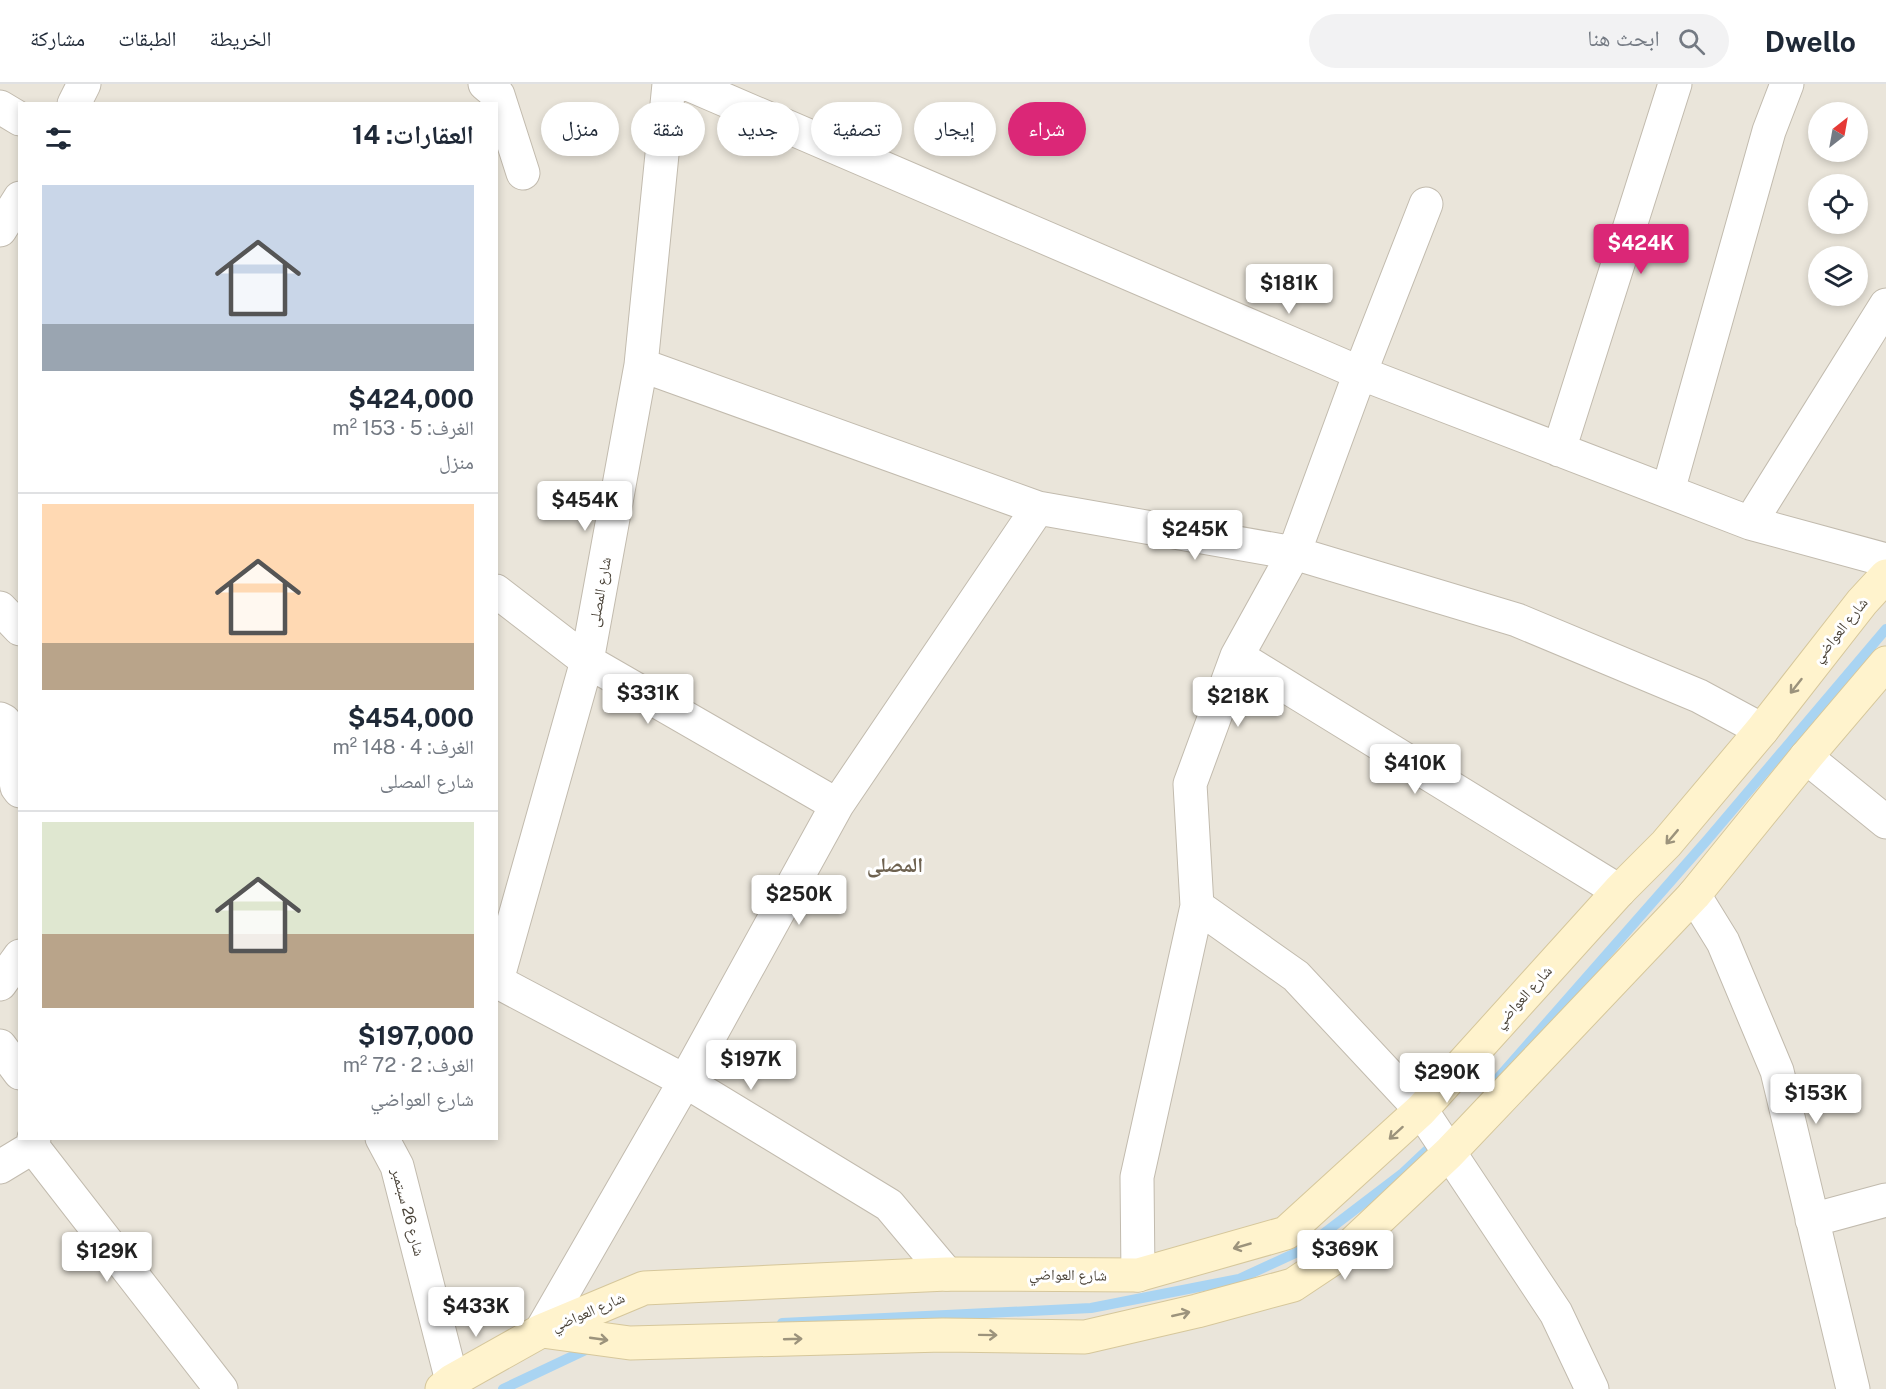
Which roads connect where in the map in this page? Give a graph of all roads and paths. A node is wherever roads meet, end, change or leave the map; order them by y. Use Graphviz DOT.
graph roads {
  1 [pos="84,84"];
  2 [pos="485,84"];
  3 [pos="669,84"];
  4 [pos="688,84"];
  5 [pos="1675,84"];
  6 [pos="1787,84"];
  7 [pos="75,102"];
  8 [pos="0,107"];
  9 [pos="18,118"];
  10 [pos="523,173"];
  11 [pos="1426,204"];
  12 [pos="1886,305"];
  13 [pos="641,365"];
  14 [pos="1360,374"];
  15 [pos="1559,450"];
  16 [pos="1668,491"];
  17 [pos="1038,508"];
  18 [pos="1750,523"];
  19 [pos="1294,553"];
  20 [pos="1886,560"];
  21 [pos="1886,576"];
  22 [pos="498,593"];
  23 [pos="0,608"];
  24 [pos="18,627"];
  25 [pos="1237,656"];
  26 [pos="588,661"];
  27 [pos="1886,663"];
  28 [pos="0,719"];
  29 [pos="1762,730"];
  30 [pos="1806,757"];
  31 [pos="18,788"];
  32 [pos="837,805"];
  33 [pos="1886,822"];
  34 [pos="1619,891"];
  35 [pos="1694,895"];
  36 [pos="1197,906"];
  37 [pos="18,959"];
  38 [pos="498,979"];
  39 [pos="0,984"];
  40 [pos="498,984"];
  41 [pos="0,1046"];
  42 [pos="18,1070"];
  43 [pos="685,1081"];
  44 [pos="1421,1110"];
  45 [pos="34,1143"];
  46 [pos="397,1148"];
  47 [pos="1449,1153"];
  48 [pos="0,1167"];
  49 [pos="1886,1200"];
  50 [pos="1812,1220"];
  51 [pos="947,1274"];
  52 [pos="1138,1275"];
  53 [pos="541,1331"];
  54 [pos="452,1386"];
  55 [pos="221,1389"];
  56 [pos="1592,1389"];
  57 [pos="1852,1389"];
  1 -- 7 [label="street"];
  2 -- 10 [label="street"];
  3 -- 13 [label="street, شارع المصلى"];
  4 -- 14 [label="street"];
  5 -- 15 [label="street"];
  6 -- 16 [label="street"];
  8 -- 9 [label="street"];
  11 -- 14 [label="street"];
  12 -- 18 [label="street"];
  13 -- 17 [label="street"];
  13 -- 26 [label="street, شارع المصلى"];
  14 -- 15 [label="street"];
  14 -- 19 [label="street"];
  15 -- 16 [label="street"];
  16 -- 18 [label="street"];
  17 -- 19 [label="street"];
  17 -- 32 [label="street"];
  18 -- 20 [label="street"];
  19 -- 25 [label="street"];
  19 -- 29 [label="street"];
  21 -- 29 [label="main road, شارع العواضي, one-way"];
  22 -- 26 [label="street"];
  23 -- 24 [label="street"];
  25 -- 34 [label="street"];
  25 -- 36 [label="street"];
  26 -- 32 [label="street"];
  26 -- 38 [label="street, شارع المصلى"];
  27 -- 30 [label="main road, شارع العواضي"];
  28 -- 31 [label="street"];
  29 -- 34 [label="main road, شارع العواضي, one-way"];
  30 -- 33 [label="street"];
  30 -- 35 [label="main road, شارع العواضي"];
  32 -- 43 [label="street"];
  34 -- 44 [label="main road, شارع العواضي"];
  35 -- 47 [label="main road, شارع العواضي"];
  35 -- 50 [label="street"];
  36 -- 44 [label="street"];
  36 -- 52 [label="street"];
  37 -- 39 [label="street"];
  40 -- 43 [label="street"];
  41 -- 42 [label="street"];
  43 -- 51 [label="street"];
  43 -- 53 [label="street"];
  44 -- 47 [label="street"];
  44 -- 52 [label="main road, شارع العواضي, one-way"];
  45 -- 48 [label="street"];
  45 -- 55 [label="street"];
  46 -- 54 [label="street, شارع 26 سبتمبر"];
  53 -- 47 [label="main road, شارع العواضي, one-way"];
  47 -- 56 [label="street"];
  49 -- 50 [label="street"];
  50 -- 57 [label="street"];
  51 -- 52 [label="main road, شارع العواضي"];
  51 -- 53 [label="main road, شارع العواضي"];
  53 -- 54 [label="main road"];
}
